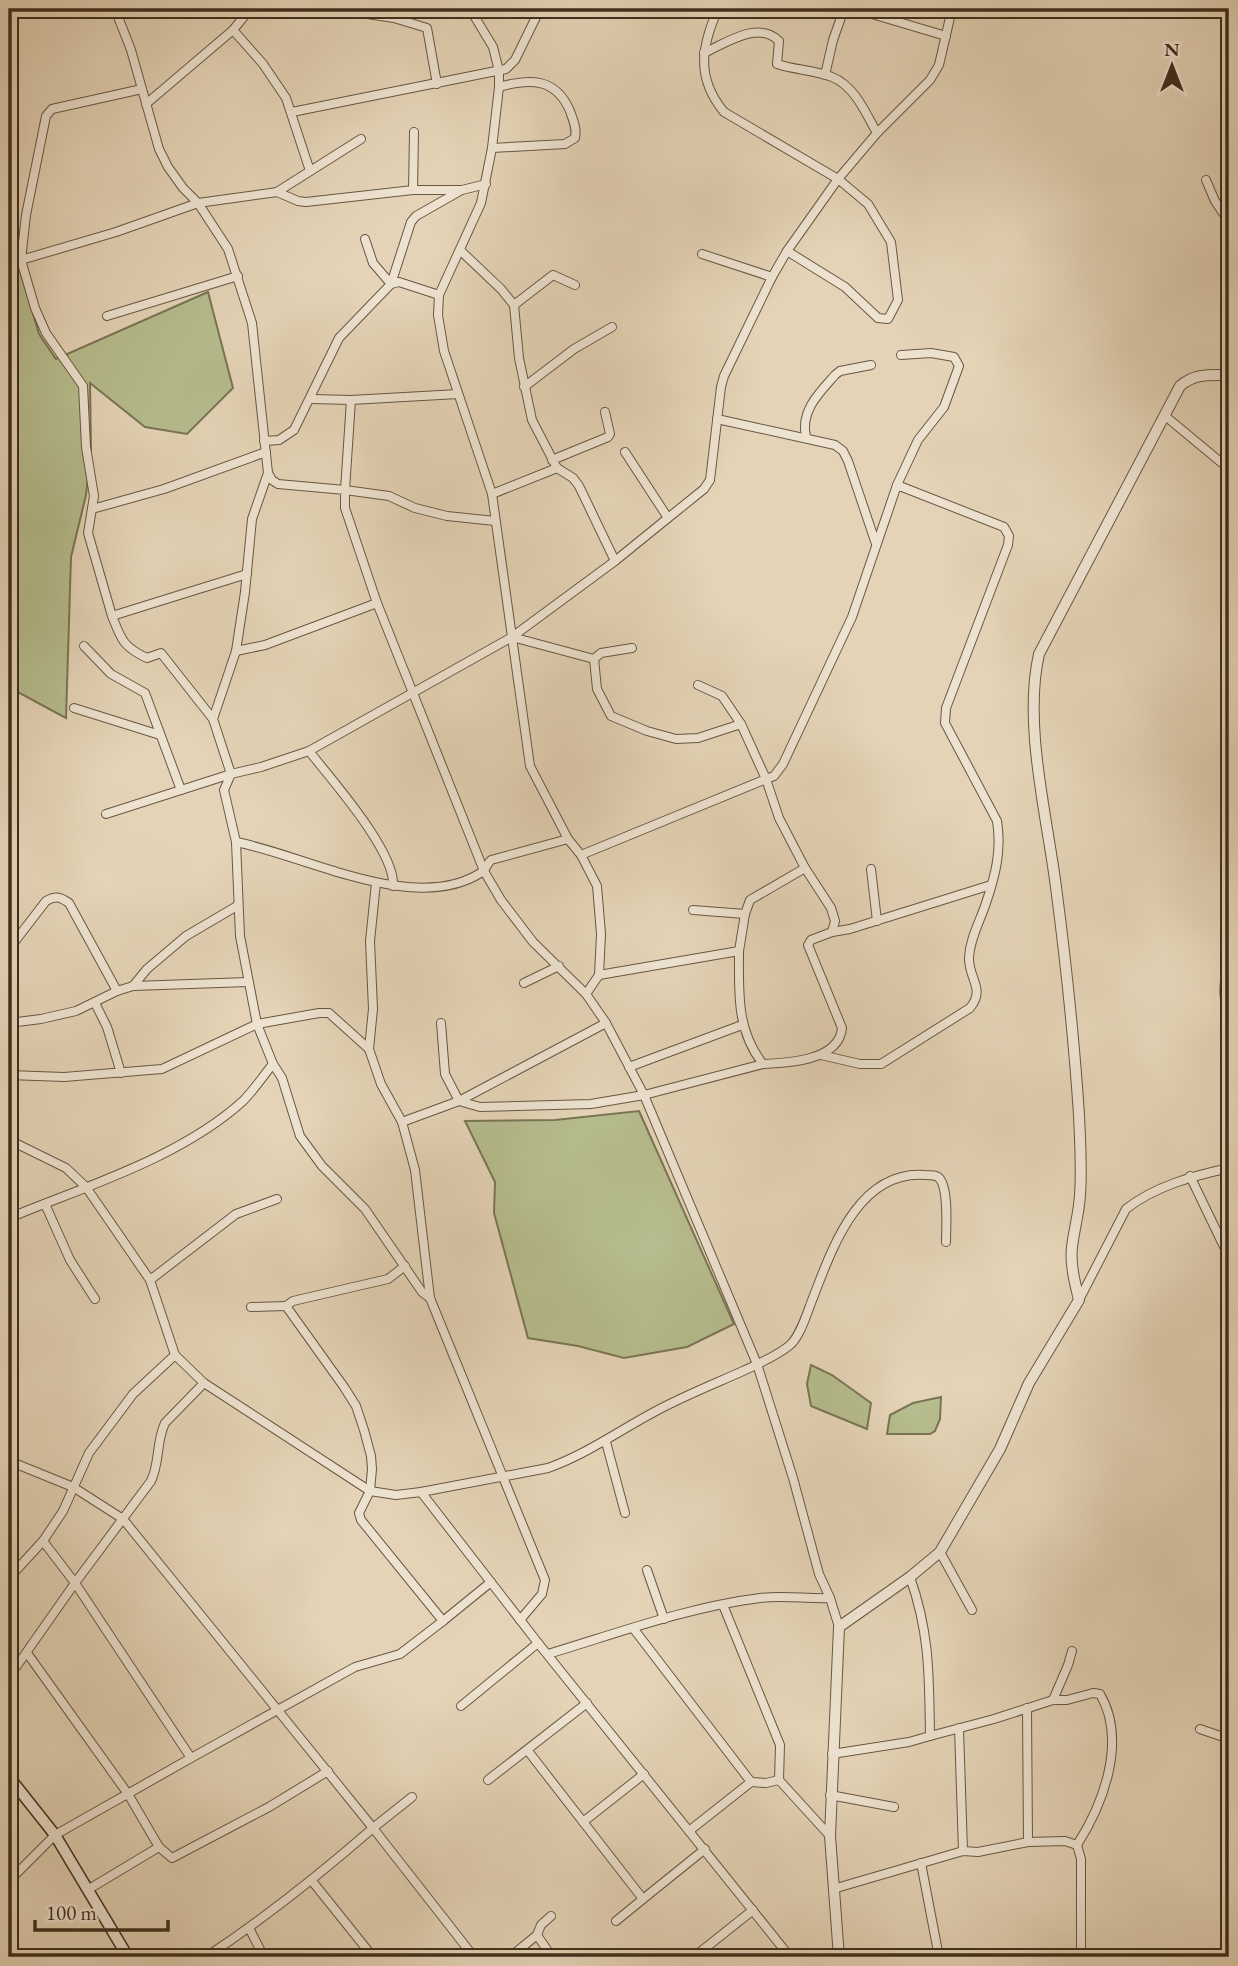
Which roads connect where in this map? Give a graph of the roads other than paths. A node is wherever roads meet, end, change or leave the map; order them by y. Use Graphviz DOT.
graph roads {
  1 [pos="115,9"];
  2 [pos="250,9"];
  3 [pos="334,9"];
  4 [pos="470,9"];
  5 [pos="540,9"];
  6 [pos="718,9"];
  7 [pos="844,9"];
  8 [pos="855,9"];
  9 [pos="952,9"];
  10 [pos="233,30"];
  11 [pos="946,36"];
  12 [pos="704,53"];
  13 [pos="499,71"];
  14 [pos="825,75"];
  15 [pos="436,84"];
  16 [pos="499,87"];
  17 [pos="142,89"];
  18 [pos="146,104"];
  19 [pos="292,112"];
  20 [pos="414,132"];
  21 [pos="877,133"];
  22 [pos="361,139"];
  23 [pos="492,148"];
  24 [pos="310,171"];
  25 [pos="838,179"];
  26 [pos="1206,180"];
  27 [pos="485,184"];
  28 [pos="413,190"];
  29 [pos="462,190"];
  30 [pos="277,192"];
  31 [pos="198,203"];
  32 [pos="1229,222"];
  33 [pos="365,239"];
  34 [pos="461,251"];
  35 [pos="787,251"];
  36 [pos="702,254"];
  37 [pos="22,260"];
  38 [pos="238,275"];
  39 [pos="772,277"];
  40 [pos="391,284"];
  41 [pos="575,285"];
  42 [pos="439,295"];
  43 [pos="514,305"];
  44 [pos="107,316"];
  45 [pos="612,327"];
  46 [pos="901,355"];
  47 [pos="871,365"];
  48 [pos="1229,375"];
  49 [pos="524,387"];
  50 [pos="458,394"];
  51 [pos="311,400"];
  52 [pos="351,400"];
  53 [pos="605,412"];
  54 [pos="1164,415"];
  55 [pos="717,419"];
  56 [pos="806,437"];
  57 [pos="264,441"];
  58 [pos="266,453"];
  59 [pos="625,453"];
  60 [pos="552,460"];
  61 [pos="557,468"];
  62 [pos="1229,469"];
  63 [pos="268,473"];
  64 [pos="897,485"];
  65 [pos="345,489"];
  66 [pos="492,494"];
  67 [pos="92,509"];
  68 [pos="668,517"];
  69 [pos="495,521"];
  70 [pos="876,544"];
  71 [pos="615,561"];
  72 [pos="247,574"];
  73 [pos="377,603"];
  74 [pos="112,616"];
  75 [pos="512,637"];
  76 [pos="84,646"];
  77 [pos="632,649"];
  78 [pos="236,651"];
  79 [pos="594,659"];
  80 [pos="698,685"];
  81 [pos="412,691"];
  82 [pos="74,708"];
  83 [pos="213,719"];
  84 [pos="741,724"];
  85 [pos="160,735"];
  86 [pos="309,751"];
  87 [pos="231,774"];
  88 [pos="766,779"];
  89 [pos="181,790"];
  90 [pos="106,814"];
  91 [pos="568,839"];
  92 [pos="236,842"];
  93 [pos="581,855"];
  94 [pos="806,868"];
  95 [pos="871,869"];
  96 [pos="484,871"];
  97 [pos="376,883"];
  98 [pos="991,885"];
  99 [pos="393,886"];
  100 [pos="237,906"];
  101 [pos="693,909"];
  102 [pos="745,914"];
  103 [pos="877,921"];
  104 [pos="832,932"];
  105 [pos="9,949"];
  106 [pos="739,951"];
  107 [pos="559,966"];
  108 [pos="1229,969"];
  109 [pos="599,975"];
  110 [pos="248,982"];
  111 [pos="524,984"];
  112 [pos="133,986"];
  113 [pos="117,991"];
  114 [pos="586,994"];
  115 [pos="95,1003"];
  116 [pos="1229,1020"];
  117 [pos="9,1023"];
  118 [pos="441,1023"];
  119 [pos="606,1023"];
  120 [pos="257,1024"];
  121 [pos="742,1024"];
  122 [pos="369,1049"];
  123 [pos="821,1055"];
  124 [pos="273,1064"];
  125 [pos="763,1064"];
  126 [pos="629,1067"];
  127 [pos="121,1073"];
  128 [pos="9,1075"];
  129 [pos="643,1095"];
  130 [pos="459,1101"];
  131 [pos="402,1122"];
  132 [pos="9,1140"];
  133 [pos="1229,1168"];
  134 [pos="1190,1176"];
  135 [pos="86,1187"];
  136 [pos="277,1199"];
  137 [pos="44,1204"];
  138 [pos="9,1218"];
  139 [pos="946,1242"];
  140 [pos="1229,1258"];
  141 [pos="405,1266"];
  142 [pos="150,1280"];
  143 [pos="430,1298"];
  144 [pos="94,1299"];
  145 [pos="1079,1300"];
  146 [pos="286,1306"];
  147 [pos="251,1307"];
  148 [pos="174,1355"];
  149 [pos="757,1364"];
  150 [pos="204,1383"];
  151 [pos="606,1442"];
  152 [pos="9,1461"];
  153 [pos="502,1475"];
  154 [pos="73,1488"];
  155 [pos="370,1492"];
  156 [pos="421,1492"];
  157 [pos="625,1513"];
  158 [pos="122,1519"];
  159 [pos="43,1541"];
  160 [pos="940,1552"];
  161 [pos="1229,1561"];
  162 [pos="647,1570"];
  163 [pos="910,1577"];
  164 [pos="9,1578"];
  165 [pos="491,1582"];
  166 [pos="75,1583"];
  167 [pos="1229,1583"];
  168 [pos="830,1598"];
  169 [pos="723,1605"];
  170 [pos="972,1610"];
  171 [pos="664,1619"];
  172 [pos="520,1620"];
  173 [pos="443,1621"];
  174 [pos="838,1627"];
  175 [pos="632,1628"];
  176 [pos="538,1643"];
  177 [pos="1072,1651"];
  178 [pos="27,1653"];
  179 [pos="548,1654"];
  180 [pos="9,1677"];
  181 [pos="1053,1700"];
  182 [pos="587,1703"];
  183 [pos="461,1706"];
  184 [pos="1027,1708"];
  185 [pos="276,1710"];
  186 [pos="959,1728"];
  187 [pos="1200,1729"];
  188 [pos="930,1736"];
  189 [pos="1229,1739"];
  190 [pos="528,1751"];
  191 [pos="832,1754"];
  192 [pos="191,1758"];
  193 [pos="328,1771"];
  194 [pos="644,1774"];
  195 [pos="9,1777"];
  196 [pos="488,1780"];
  197 [pos="779,1780"];
  198 [pos="751,1782"];
  199 [pos="128,1794"];
  200 [pos="830,1795"];
  201 [pos="412,1797"];
  202 [pos="894,1807"];
  203 [pos="583,1822"];
  204 [pos="373,1828"];
  205 [pos="689,1831"];
  206 [pos="55,1835"];
  207 [pos="830,1836"];
  208 [pos="1028,1842"];
  209 [pos="1077,1845"];
  210 [pos="159,1847"];
  211 [pos="705,1849"];
  212 [pos="963,1851"];
  213 [pos="921,1863"];
  214 [pos="9,1881"];
  215 [pos="312,1881"];
  216 [pos="89,1889"];
  217 [pos="833,1889"];
  218 [pos="643,1899"];
  219 [pos="752,1910"];
  220 [pos="551,1916"];
  221 [pos="616,1921"];
  222 [pos="249,1928"];
  223 [pos="537,1935"];
  224 [pos="128,1957"];
  225 [pos="206,1957"];
  226 [pos="264,1957"];
  227 [pos="373,1957"];
  228 [pos="474,1957"];
  229 [pos="510,1957"];
  230 [pos="552,1957"];
  231 [pos="694,1957"];
  232 [pos="790,1957"];
  233 [pos="839,1957"];
  234 [pos="939,1957"];
  235 [pos="1081,1957"];
  1 -- 17 [label="street"];
  2 -- 10 [label="street"];
  3 -- 15 [label="street"];
  4 -- 13 [label="street"];
  5 -- 13 [label="street"];
  6 -- 12 [label="street"];
  7 -- 14 [label="street"];
  8 -- 11 [label="street"];
  9 -- 11 [label="street"];
  10 -- 18 [label="street"];
  10 -- 19 [label="street"];
  11 -- 21 [label="street"];
  12 -- 14 [label="street"];
  12 -- 25 [label="street"];
  13 -- 15 [label="street"];
  13 -- 16 [label="street"];
  14 -- 21 [label="street"];
  15 -- 19 [label="street"];
  16 -- 23 [label="street"];
  16 -- 23 [label="street"];
  17 -- 18 [label="street"];
  17 -- 37 [label="street"];
  18 -- 31 [label="street"];
  19 -- 24 [label="street"];
  20 -- 28 [label="street"];
  21 -- 25 [label="street"];
  22 -- 24 [label="street"];
  23 -- 27 [label="street"];
  24 -- 30 [label="street"];
  25 -- 35 [label="street"];
  25 -- 35 [label="street"];
  26 -- 32 [label="street"];
  27 -- 29 [label="street"];
  27 -- 34 [label="street"];
  28 -- 29 [label="street"];
  28 -- 30 [label="street"];
  29 -- 40 [label="street"];
  30 -- 31 [label="street"];
  31 -- 37 [label="street"];
  31 -- 38 [label="street"];
  33 -- 40 [label="street"];
  34 -- 42 [label="street"];
  34 -- 43 [label="street"];
  35 -- 39 [label="street"];
  36 -- 39 [label="street"];
  37 -- 67 [label="street"];
  38 -- 44 [label="street"];
  38 -- 57 [label="street"];
  39 -- 55 [label="street"];
  40 -- 42 [label="street"];
  40 -- 51 [label="street"];
  41 -- 43 [label="street"];
  42 -- 50 [label="street"];
  43 -- 49 [label="street"];
  45 -- 49 [label="street"];
  46 -- 64 [label="street"];
  47 -- 56 [label="street"];
  48 -- 54 [label="street"];
  49 -- 60 [label="street"];
  50 -- 52 [label="street"];
  50 -- 66 [label="street"];
  51 -- 52 [label="street"];
  51 -- 57 [label="street"];
  52 -- 65 [label="street"];
  53 -- 60 [label="street"];
  54 -- 62 [label="street"];
  54 -- 145 [label="street"];
  55 -- 56 [label="street"];
  55 -- 68 [label="street"];
  56 -- 70 [label="street"];
  57 -- 58 [label="street"];
  58 -- 63 [label="street"];
  58 -- 67 [label="street"];
  59 -- 68 [label="street"];
  60 -- 61 [label="street"];
  61 -- 66 [label="street"];
  61 -- 71 [label="street"];
  63 -- 65 [label="street"];
  63 -- 72 [label="street"];
  64 -- 70 [label="street"];
  64 -- 98 [label="street"];
  65 -- 69 [label="street"];
  65 -- 73 [label="street"];
  66 -- 69 [label="street"];
  67 -- 74 [label="street"];
  68 -- 71 [label="street"];
  69 -- 75 [label="street"];
  70 -- 88 [label="street"];
  71 -- 75 [label="street"];
  72 -- 74 [label="street"];
  72 -- 78 [label="street"];
  73 -- 78 [label="street"];
  73 -- 81 [label="street"];
  74 -- 83 [label="street"];
  75 -- 79 [label="street"];
  75 -- 81 [label="street"];
  75 -- 91 [label="street"];
  76 -- 85 [label="street"];
  77 -- 79 [label="street"];
  78 -- 83 [label="street"];
  79 -- 84 [label="street"];
  80 -- 84 [label="street"];
  81 -- 86 [label="street"];
  81 -- 96 [label="street"];
  82 -- 85 [label="street"];
  83 -- 87 [label="street"];
  84 -- 88 [label="street"];
  85 -- 89 [label="street"];
  86 -- 87 [label="street"];
  86 -- 99 [label="street"];
  87 -- 89 [label="street"];
  87 -- 92 [label="street"];
  88 -- 93 [label="street"];
  88 -- 94 [label="street"];
  89 -- 90 [label="street"];
  91 -- 93 [label="street"];
  91 -- 96 [label="street"];
  92 -- 97 [label="street"];
  92 -- 100 [label="street"];
  93 -- 109 [label="street"];
  94 -- 102 [label="street"];
  94 -- 104 [label="street"];
  95 -- 103 [label="street"];
  96 -- 99 [label="street"];
  96 -- 107 [label="street"];
  97 -- 99 [label="street"];
  97 -- 122 [label="street"];
  98 -- 103 [label="street"];
  98 -- 123 [label="street"];
  100 -- 110 [label="street"];
  100 -- 112 [label="street"];
  101 -- 102 [label="street"];
  102 -- 106 [label="street"];
  103 -- 104 [label="street"];
  104 -- 123 [label="street"];
  105 -- 113 [label="street"];
  106 -- 109 [label="street"];
  106 -- 121 [label="street"];
  107 -- 111 [label="street"];
  107 -- 114 [label="street"];
  108 -- 116 [label="street"];
  109 -- 114 [label="street"];
  110 -- 112 [label="street"];
  110 -- 120 [label="street"];
  112 -- 113 [label="street"];
  113 -- 115 [label="street"];
  114 -- 119 [label="street"];
  115 -- 117 [label="street"];
  115 -- 127 [label="street"];
  118 -- 130 [label="street"];
  119 -- 126 [label="street"];
  119 -- 130 [label="street"];
  120 -- 122 [label="street"];
  120 -- 124 [label="street"];
  120 -- 127 [label="street"];
  121 -- 125 [label="street"];
  121 -- 126 [label="street"];
  122 -- 131 [label="street"];
  123 -- 125 [label="street"];
  124 -- 135 [label="street"];
  124 -- 141 [label="street"];
  125 -- 129 [label="street"];
  126 -- 129 [label="street"];
  127 -- 128 [label="street"];
  129 -- 130 [label="street"];
  129 -- 149 [label="street"];
  130 -- 131 [label="street"];
  131 -- 143 [label="street"];
  132 -- 135 [label="street"];
  133 -- 134 [label="street"];
  134 -- 140 [label="street"];
  134 -- 145 [label="street"];
  135 -- 137 [label="street"];
  135 -- 142 [label="street"];
  136 -- 142 [label="street"];
  137 -- 138 [label="street"];
  137 -- 144 [label="street"];
  139 -- 149 [label="street"];
  141 -- 143 [label="street"];
  141 -- 146 [label="street"];
  142 -- 148 [label="street"];
  143 -- 153 [label="street"];
  145 -- 160 [label="street"];
  146 -- 147 [label="street"];
  146 -- 155 [label="street"];
  148 -- 150 [label="street"];
  148 -- 154 [label="street"];
  149 -- 151 [label="street"];
  149 -- 168 [label="street"];
  150 -- 155 [label="street"];
  150 -- 158 [label="street"];
  151 -- 153 [label="street"];
  151 -- 157 [label="street"];
  152 -- 154 [label="street"];
  153 -- 156 [label="street"];
  153 -- 172 [label="street"];
  154 -- 158 [label="street"];
  154 -- 159 [label="street"];
  155 -- 156 [label="street"];
  155 -- 173 [label="street"];
  156 -- 165 [label="street"];
  158 -- 166 [label="street"];
  158 -- 185 [label="street"];
  159 -- 164 [label="street"];
  159 -- 166 [label="street"];
  160 -- 163 [label="street"];
  160 -- 170 [label="street"];
  161 -- 167 [label="street"];
  162 -- 171 [label="street"];
  163 -- 174 [label="street"];
  163 -- 188 [label="street"];
  165 -- 172 [label="street"];
  165 -- 173 [label="street"];
  166 -- 178 [label="street"];
  166 -- 192 [label="street"];
  168 -- 169 [label="street"];
  168 -- 174 [label="street"];
  169 -- 171 [label="street"];
  169 -- 197 [label="street"];
  171 -- 175 [label="street"];
  172 -- 176 [label="street"];
  173 -- 185 [label="street"];
  174 -- 191 [label="street"];
  175 -- 179 [label="street"];
  175 -- 198 [label="street"];
  176 -- 179 [label="street"];
  176 -- 183 [label="street"];
  177 -- 181 [label="street"];
  178 -- 180 [label="street"];
  178 -- 199 [label="street"];
  179 -- 182 [label="street"];
  181 -- 184 [label="street"];
  181 -- 209 [label="street"];
  182 -- 190 [label="street"];
  182 -- 194 [label="street"];
  184 -- 186 [label="street"];
  184 -- 208 [label="street"];
  185 -- 192 [label="street"];
  185 -- 193 [label="street"];
  186 -- 188 [label="street"];
  186 -- 212 [label="street"];
  187 -- 189 [label="street"];
  188 -- 191 [label="street"];
  190 -- 196 [label="street"];
  190 -- 203 [label="street"];
  191 -- 200 [label="street"];
  192 -- 199 [label="street"];
  193 -- 204 [label="street"];
  193 -- 210 [label="street"];
  194 -- 203 [label="street"];
  194 -- 205 [label="street"];
  195 -- 206 [label="main road"];
  197 -- 198 [label="street"];
  197 -- 207 [label="street"];
  198 -- 205 [label="street"];
  199 -- 206 [label="street"];
  199 -- 210 [label="street"];
  200 -- 202 [label="street"];
  200 -- 207 [label="street"];
  201 -- 204 [label="street"];
  203 -- 218 [label="street"];
  204 -- 215 [label="street"];
  204 -- 228 [label="street"];
  205 -- 211 [label="street"];
  206 -- 214 [label="street"];
  206 -- 216 [label="main road"];
  207 -- 217 [label="street"];
  208 -- 209 [label="street"];
  208 -- 212 [label="street"];
  209 -- 235 [label="street"];
  210 -- 216 [label="street"];
  211 -- 218 [label="street"];
  211 -- 219 [label="street"];
  212 -- 213 [label="street"];
  213 -- 217 [label="street"];
  213 -- 234 [label="street"];
  215 -- 222 [label="street"];
  215 -- 227 [label="street"];
  216 -- 224 [label="main road"];
  217 -- 233 [label="street"];
  218 -- 221 [label="street"];
  219 -- 231 [label="street"];
  219 -- 232 [label="street"];
  220 -- 223 [label="street"];
  222 -- 225 [label="street"];
  222 -- 226 [label="street"];
  223 -- 229 [label="street"];
  223 -- 230 [label="street"];
}
